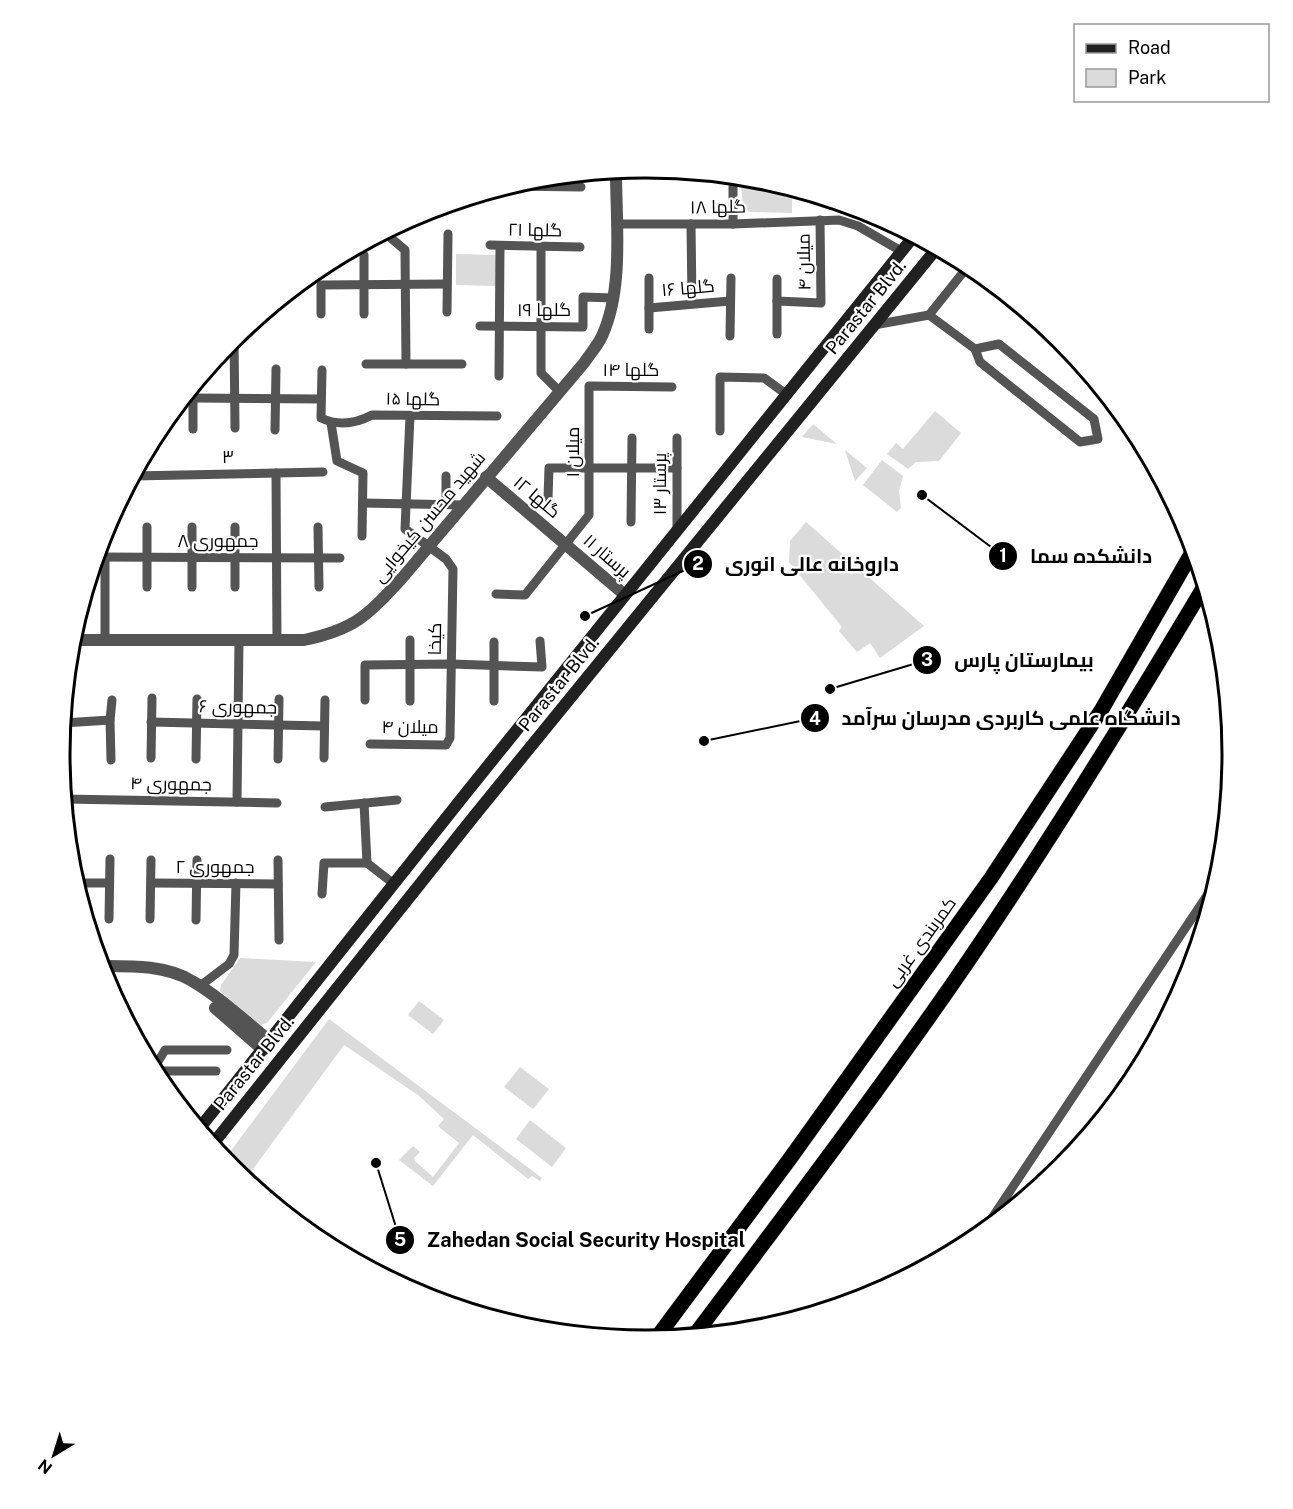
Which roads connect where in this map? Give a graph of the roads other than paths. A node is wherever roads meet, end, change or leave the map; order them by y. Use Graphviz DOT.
graph roads {
  1 [pos="615,180"];
  2 [pos="562,185"];
  3 [pos="733,185"];
  4 [pos="580,187"];
  5 [pos="820,220"];
  6 [pos="616,224"];
  7 [pos="691,224"];
  8 [pos="733,224"];
  9 [pos="448,234"];
  10 [pos="391,238"];
  11 [pos="909,242"];
  12 [pos="541,246"];
  13 [pos="580,247"];
  14 [pos="901,251"];
  15 [pos="364,255"];
  16 [pos="932,255"];
  17 [pos="962,273"];
  18 [pos="649,278"];
  19 [pos="731,278"];
  20 [pos="777,279"];
  21 [pos="364,284"];
  22 [pos="406,284"];
  23 [pos="447,284"];
  24 [pos="614,298"];
  25 [pos="730,301"];
  26 [pos="777,301"];
  27 [pos="692,303"];
  28 [pos="649,308"];
  29 [pos="447,312"];
  30 [pos="321,314"];
  31 [pos="364,314"];
  32 [pos="929,315"];
  33 [pos="874,325"];
  34 [pos="480,326"];
  35 [pos="499,326"];
  36 [pos="541,326"];
  37 [pos="649,328"];
  38 [pos="777,334"];
  39 [pos="730,336"];
  40 [pos="975,349"];
  41 [pos="234,352"];
  42 [pos="366,364"];
  43 [pos="406,364"];
  44 [pos="462,364"];
  45 [pos="276,369"];
  46 [pos="322,370"];
  47 [pos="499,376"];
  48 [pos="589,386"];
  49 [pos="672,387"];
  50 [pos="559,391"];
  51 [pos="786,394"];
  52 [pos="195,398"];
  53 [pos="235,399"];
  54 [pos="276,399"];
  55 [pos="321,399"];
  56 [pos="193,400"];
  57 [pos="410,416"];
  58 [pos="497,416"];
  59 [pos="331,423"];
  60 [pos="235,428"];
  61 [pos="192,429"];
  62 [pos="275,430"];
  63 [pos="720,431"];
  64 [pos="632,438"];
  65 [pos="677,438"];
  66 [pos="589,468"];
  67 [pos="631,468"];
  68 [pos="677,468"];
  69 [pos="323,472"];
  70 [pos="276,473"];
  71 [pos="143,476"];
  72 [pos="446,476"];
  73 [pos="486,477"];
  74 [pos="548,498"];
  75 [pos="363,503"];
  76 [pos="405,504"];
  77 [pos="446,504"];
  78 [pos="464,504"];
  79 [pos="631,522"];
  80 [pos="147,527"];
  81 [pos="192,527"];
  82 [pos="235,527"];
  83 [pos="318,527"];
  84 [pos="677,530"];
  85 [pos="362,536"];
  86 [pos="565,545"];
  87 [pos="429,546"];
  88 [pos="105,557"];
  89 [pos="147,557"];
  90 [pos="192,557"];
  91 [pos="235,557"];
  92 [pos="277,557"];
  93 [pos="318,558"];
  94 [pos="340,558"];
  95 [pos="1188,559"];
  96 [pos="102,568"];
  97 [pos="147,587"];
  98 [pos="192,587"];
  99 [pos="235,587"];
  100 [pos="319,587"];
  101 [pos="495,594"];
  102 [pos="1200,594"];
  103 [pos="625,595"];
  104 [pos="599,628"];
  105 [pos="82,640"];
  106 [pos="105,640"];
  107 [pos="239,640"];
  108 [pos="277,640"];
  109 [pos="410,640"];
  110 [pos="540,641"];
  111 [pos="494,642"];
  112 [pos="616,642"];
  113 [pos="410,664"];
  114 [pos="451,664"];
  115 [pos="494,665"];
  116 [pos="152,698"];
  117 [pos="197,699"];
  118 [pos="279,699"];
  119 [pos="112,700"];
  120 [pos="325,700"];
  121 [pos="365,700"];
  122 [pos="411,701"];
  123 [pos="494,701"];
  124 [pos="110,720"];
  125 [pos="151,722"];
  126 [pos="72,723"];
  127 [pos="196,723"];
  128 [pos="238,725"];
  129 [pos="278,725"];
  130 [pos="324,726"];
  131 [pos="449,742"];
  132 [pos="369,744"];
  133 [pos="151,758"];
  134 [pos="324,758"];
  135 [pos="196,759"];
  136 [pos="278,759"];
  137 [pos="111,760"];
  138 [pos="73,799"];
  139 [pos="397,800"];
  140 [pos="237,802"];
  141 [pos="277,802"];
  142 [pos="364,803"];
  143 [pos="325,807"];
  144 [pos="110,860"];
  145 [pos="151,860"];
  146 [pos="196,860"];
  147 [pos="278,860"];
  148 [pos="367,863"];
  149 [pos="85,883"];
  150 [pos="109,883"];
  151 [pos="151,883"];
  152 [pos="196,883"];
  153 [pos="236,883"];
  154 [pos="278,884"];
  155 [pos="394,884"];
  156 [pos="322,894"];
  157 [pos="1204,900"];
  158 [pos="109,919"];
  159 [pos="150,919"];
  160 [pos="196,920"];
  161 [pos="279,940"];
  162 [pos="109,961"];
  163 [pos="111,966"];
  164 [pos="113,973"];
  165 [pos="201,987"];
  166 [pos="266,1046"];
  167 [pos="227,1050"];
  168 [pos="159,1060"];
  169 [pos="165,1070"];
  170 [pos="216,1071"];
  171 [pos="204,1123"];
  172 [pos="217,1139"];
  173 [pos="996,1211"];
  174 [pos="700,1328"];
  175 [pos="663,1330"];
  1 -- 6 [label="street, شهید محسن کیخوایی"];
  2 -- 4 [label="street"];
  3 -- 8 [label="street"];
  5 -- 8 [label="street, گلها ۱۸"];
  5 -- 14 [label="street, گلها ۱۸"];
  5 -- 26 [label="street, میلان ۴"];
  6 -- 7 [label="street, گلها ۱۸"];
  6 -- 24 [label="street, شهید محسن کیخوایی"];
  7 -- 8 [label="street, گلها ۱۸"];
  7 -- 27 [label="street"];
  9 -- 23 [label="street"];
  10 -- 22 [label="street"];
  11 -- 14 [label="main road, Parastar Blvd."];
  12 -- 13 [label="street, گلها ۲۱"];
  12 -- 35 [label="street, گلها ۲۱"];
  12 -- 36 [label="street"];
  14 -- 51 [label="main road, Parastar Blvd."];
  15 -- 21 [label="street"];
  16 -- 33 [label="main road, Parastar Blvd."];
  17 -- 32 [label="street"];
  18 -- 28 [label="street"];
  19 -- 25 [label="street"];
  20 -- 26 [label="street"];
  21 -- 22 [label="street"];
  21 -- 30 [label="street"];
  21 -- 31 [label="street"];
  22 -- 23 [label="street"];
  22 -- 43 [label="street"];
  23 -- 29 [label="street"];
  24 -- 36 [label="street, گلها ۱۹"];
  24 -- 50 [label="street, شهید محسن کیخوایی"];
  25 -- 27 [label="street, گلها ۱۶"];
  25 -- 39 [label="street"];
  26 -- 38 [label="street"];
  27 -- 28 [label="street, گلها ۱۶"];
  28 -- 37 [label="street"];
  32 -- 33 [label="street"];
  32 -- 40 [label="street"];
  33 -- 112 [label="main road, Parastar Blvd."];
  34 -- 35 [label="street, گلها ۱۹"];
  35 -- 36 [label="street, گلها ۱۹"];
  35 -- 47 [label="street"];
  36 -- 50 [label="street"];
  40 -- 40 [label="street"];
  41 -- 53 [label="street"];
  42 -- 43 [label="street"];
  43 -- 44 [label="street"];
  45 -- 54 [label="street"];
  46 -- 55 [label="street"];
  48 -- 49 [label="street, گلها ۱۴"];
  48 -- 66 [label="street, میلان ۱"];
  50 -- 73 [label="street, شهید محسن کیخوایی"];
  51 -- 63 [label="street"];
  51 -- 84 [label="main road, Parastar Blvd."];
  52 -- 53 [label="street"];
  53 -- 54 [label="street"];
  53 -- 60 [label="street"];
  54 -- 55 [label="street"];
  54 -- 62 [label="street"];
  55 -- 59 [label="street"];
  56 -- 61 [label="street"];
  57 -- 58 [label="street, گلها ۱۵"];
  57 -- 59 [label="street, گلها ۱۵"];
  57 -- 76 [label="street"];
  59 -- 75 [label="street"];
  64 -- 67 [label="street"];
  65 -- 68 [label="street, پرستار ۱۳"];
  66 -- 67 [label="street"];
  66 -- 74 [label="street"];
  66 -- 86 [label="street, میلان ۱"];
  67 -- 68 [label="street"];
  67 -- 79 [label="street"];
  68 -- 84 [label="street, پرستار ۱۳"];
  69 -- 70 [label="street, ۳"];
  70 -- 71 [label="street, ۳"];
  70 -- 92 [label="street"];
  72 -- 77 [label="street"];
  73 -- 78 [label="street, شهید محسن کیخوایی"];
  73 -- 86 [label="street, گلها ۱۲"];
  75 -- 76 [label="street"];
  75 -- 85 [label="street"];
  76 -- 77 [label="street"];
  76 -- 87 [label="street, کیخا"];
  77 -- 78 [label="street"];
  78 -- 87 [label="street, شهید محسن کیخوایی"];
  80 -- 89 [label="street"];
  81 -- 90 [label="street"];
  82 -- 91 [label="street"];
  83 -- 93 [label="street"];
  84 -- 103 [label="main road, Parastar Blvd."];
  86 -- 101 [label="street, میلان ۱"];
  86 -- 103 [label="street, پرستار ۱۱"];
  87 -- 108 [label="street, شهید محسن کیخوایی"];
  87 -- 114 [label="street, کیخا"];
  88 -- 89 [label="street, جمهوری ۸"];
  89 -- 90 [label="street, جمهوری ۸"];
  89 -- 97 [label="street"];
  90 -- 91 [label="street, جمهوری ۸"];
  90 -- 98 [label="street"];
  91 -- 92 [label="street, جمهوری ۸"];
  91 -- 99 [label="street"];
  92 -- 93 [label="street, جمهوری ۸"];
  92 -- 108 [label="street"];
  93 -- 94 [label="street, جمهوری ۸"];
  93 -- 100 [label="street"];
  95 -- 175 [label="highway, کمربندی غربی"];
  96 -- 106 [label="street"];
  102 -- 174 [label="highway"];
  103 -- 104 [label="main road, Parastar Blvd."];
  104 -- 112 [label="main road"];
  104 -- 155 [label="main road, Parastar Blvd."];
  105 -- 106 [label="street, شهید محسن کیخوایی"];
  106 -- 107 [label="street, شهید محسن کیخوایی"];
  107 -- 108 [label="street, شهید محسن کیخوایی"];
  107 -- 128 [label="street"];
  109 -- 113 [label="street"];
  110 -- 115 [label="street"];
  111 -- 115 [label="street"];
  112 -- 172 [label="main road, Parastar Blvd."];
  113 -- 114 [label="street"];
  113 -- 121 [label="street"];
  113 -- 122 [label="street"];
  114 -- 115 [label="street"];
  114 -- 131 [label="street, کیخا"];
  115 -- 123 [label="street"];
  116 -- 125 [label="street"];
  117 -- 127 [label="street"];
  118 -- 129 [label="street"];
  119 -- 124 [label="street"];
  120 -- 130 [label="street"];
  124 -- 126 [label="street"];
  124 -- 137 [label="street"];
  125 -- 127 [label="street, جمهوری ۶"];
  125 -- 133 [label="street"];
  127 -- 128 [label="street, جمهوری ۶"];
  127 -- 135 [label="street"];
  128 -- 129 [label="street, جمهوری ۶"];
  128 -- 140 [label="street"];
  129 -- 130 [label="street, جمهوری ۶"];
  129 -- 136 [label="street"];
  130 -- 134 [label="street"];
  131 -- 132 [label="street, میلان ۴"];
  138 -- 140 [label="street, جمهوری ۴"];
  139 -- 142 [label="street"];
  140 -- 141 [label="street, جمهوری ۴"];
  142 -- 143 [label="street"];
  142 -- 148 [label="street"];
  144 -- 150 [label="street"];
  145 -- 151 [label="street"];
  146 -- 152 [label="street"];
  147 -- 154 [label="street"];
  148 -- 155 [label="street"];
  148 -- 156 [label="street"];
  149 -- 150 [label="street"];
  150 -- 158 [label="street"];
  151 -- 152 [label="street, جمهوری ۲"];
  151 -- 159 [label="street"];
  152 -- 153 [label="street, جمهوری ۲"];
  152 -- 160 [label="street"];
  153 -- 154 [label="street, جمهوری ۲"];
  153 -- 165 [label="street"];
  154 -- 161 [label="street"];
  155 -- 166 [label="main road, Parastar Blvd."];
  157 -- 173 [label="street"];
  162 -- 165 [label="street"];
  163 -- 165 [label="street"];
  164 -- 165 [label="street"];
  165 -- 166 [label="street"];
  166 -- 171 [label="main road, Parastar Blvd."];
  167 -- 168 [label="street"];
  169 -- 170 [label="street"];
}
